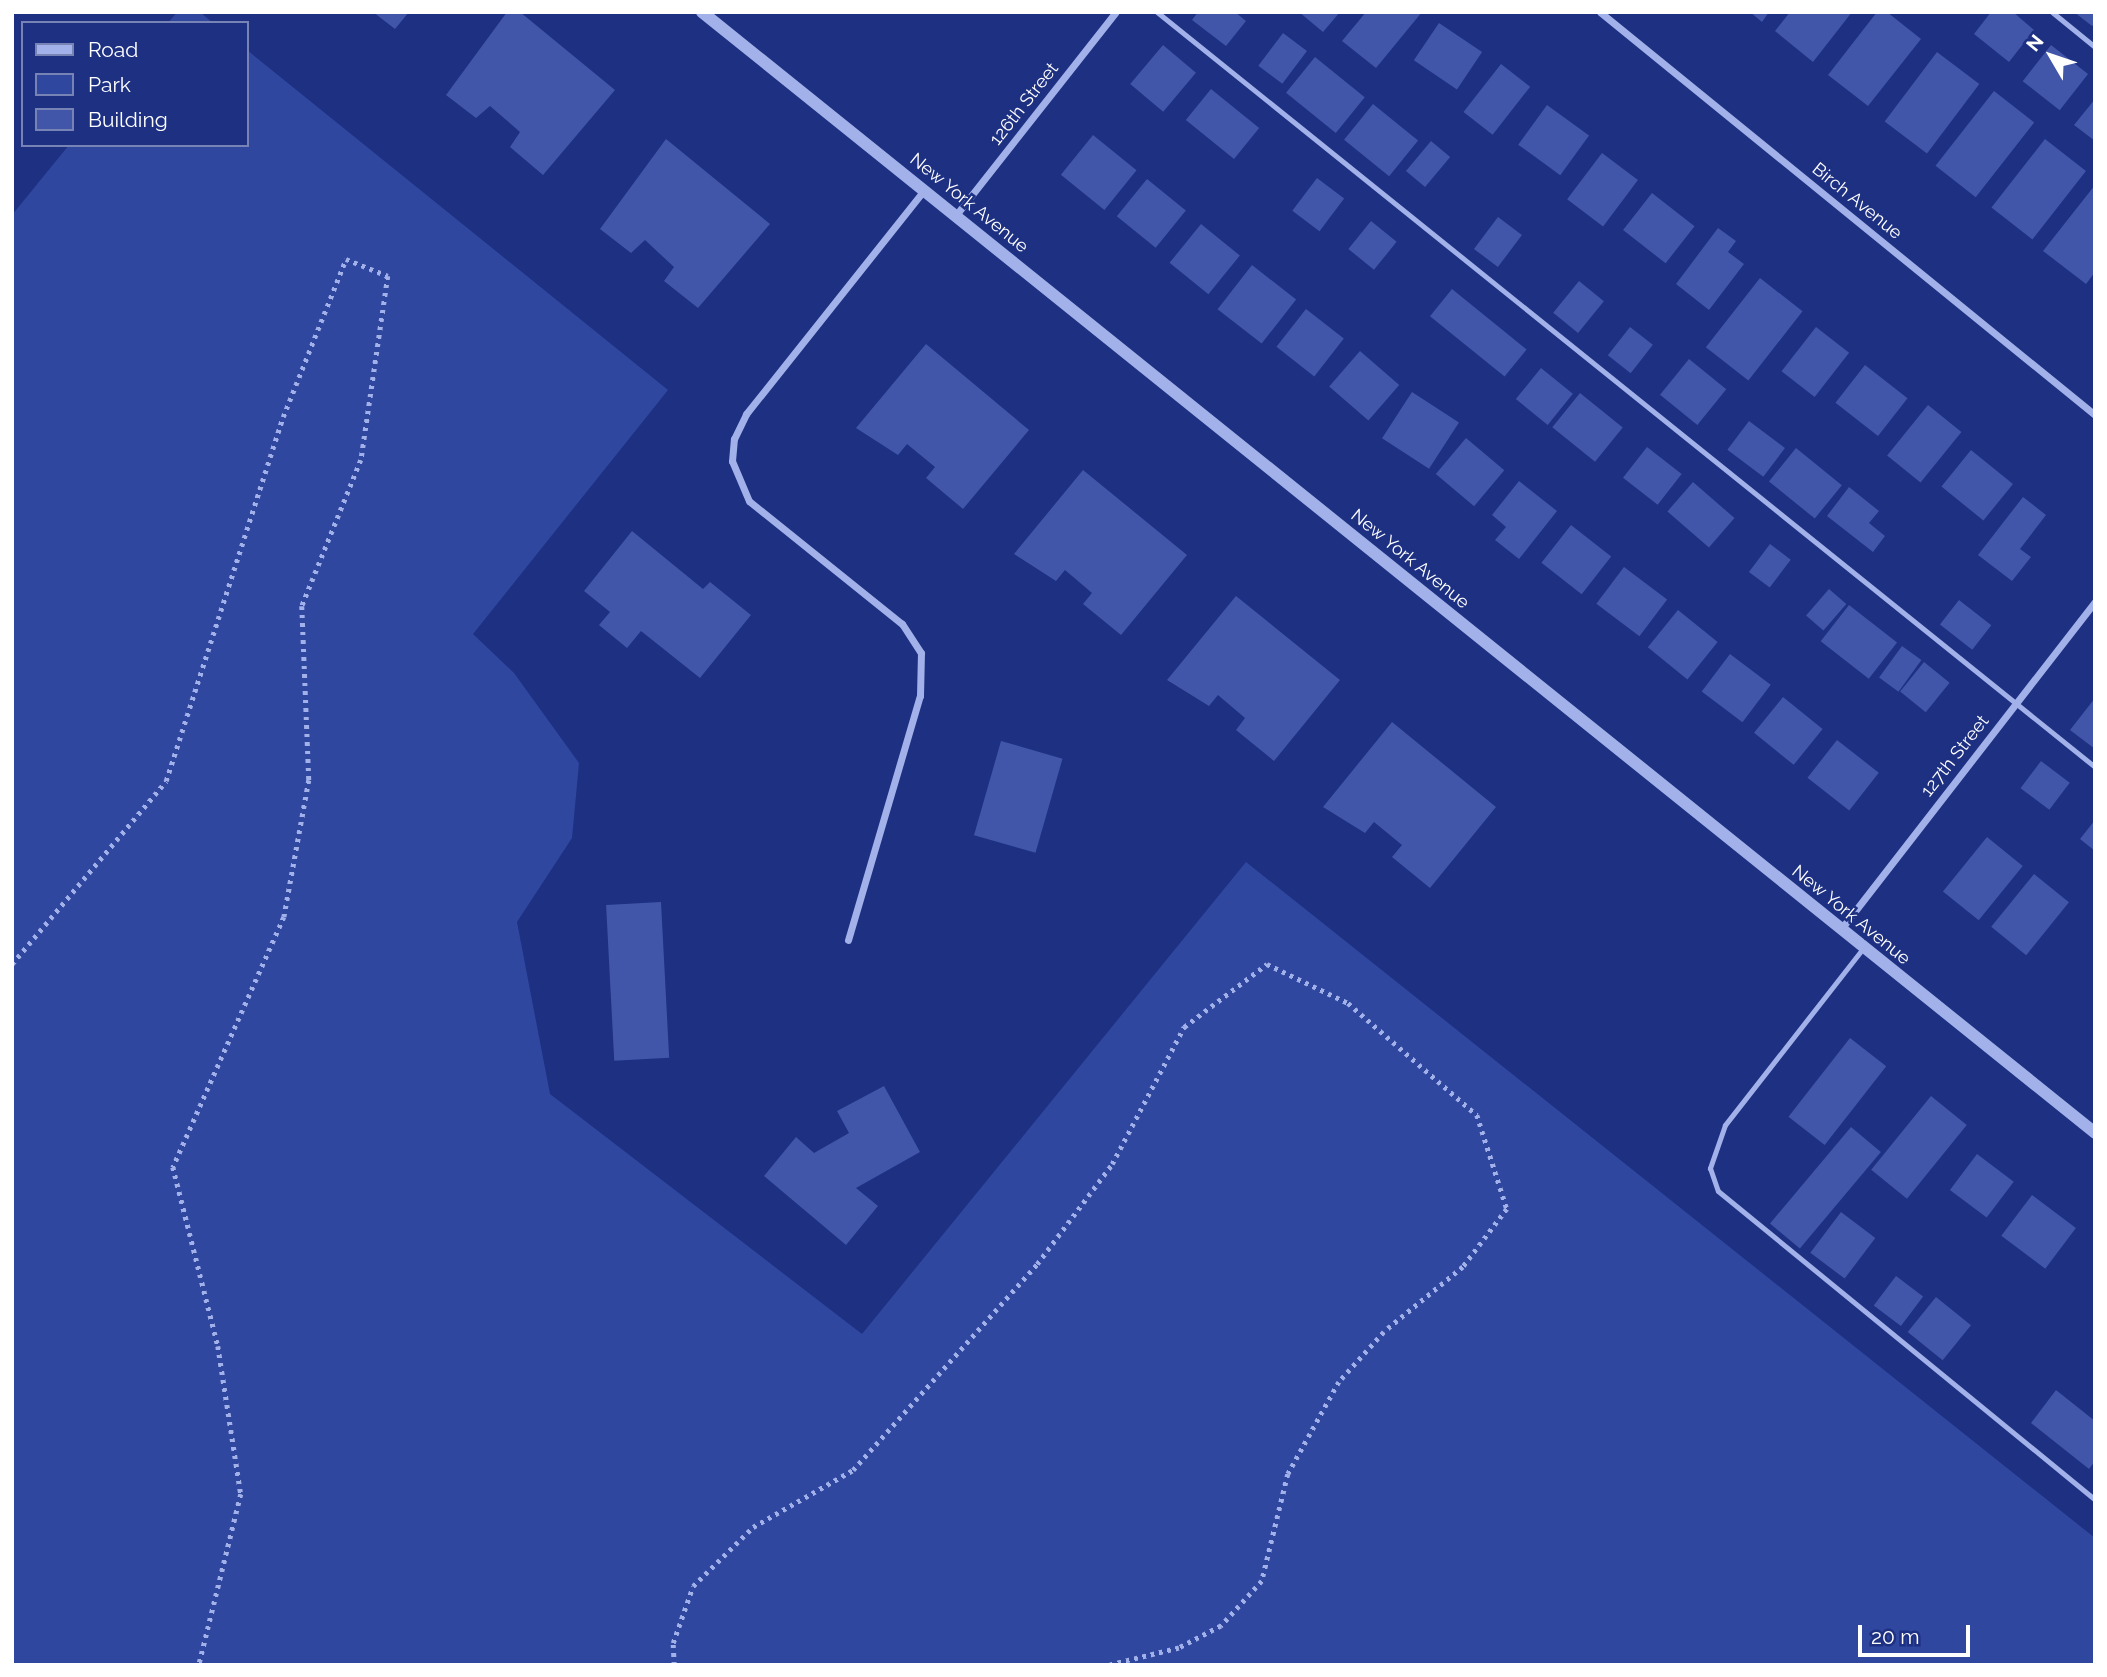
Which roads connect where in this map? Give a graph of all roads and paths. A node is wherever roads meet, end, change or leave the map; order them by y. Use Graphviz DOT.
graph roads {
  1 [pos="702,12"];
  2 [pos="1116,12"];
  3 [pos="1157,12"];
  4 [pos="1600,12"];
  5 [pos="2052,12"];
  6 [pos="2095,47"];
  7 [pos="924,190"];
  8 [pos="956,215"];
  9 [pos="2095,415"];
  10 [pos="2095,601"];
  11 [pos="2016,703"];
  12 [pos="2095,767"];
  13 [pos="1841,929"];
  14 [pos="848,940"];
  15 [pos="1864,947"];
  16 [pos="12,964"];
  17 [pos="2095,1133"];
  18 [pos="2095,1500"];
  19 [pos="198,1665"];
  20 [pos="674,1665"];
  21 [pos="1110,1665"];
  1 -- 7 [label="street, New York Avenue"];
  2 -- 8 [label="street, 126th Street"];
  3 -- 11 [label="lane"];
  4 -- 9 [label="street, Birch Avenue"];
  5 -- 6 [label="lane"];
  7 -- 8 [label="street, New York Avenue"];
  7 -- 14 [label="street"];
  8 -- 13 [label="street, New York Avenue"];
  10 -- 11 [label="street, 127th Street"];
  11 -- 12 [label="lane"];
  11 -- 13 [label="street, 127th Street"];
  13 -- 15 [label="street, New York Avenue"];
  15 -- 17 [label="street, New York Avenue"];
  15 -- 18 [label="lane"];
  16 -- 19 [label="path"];
  20 -- 21 [label="path"];
}
